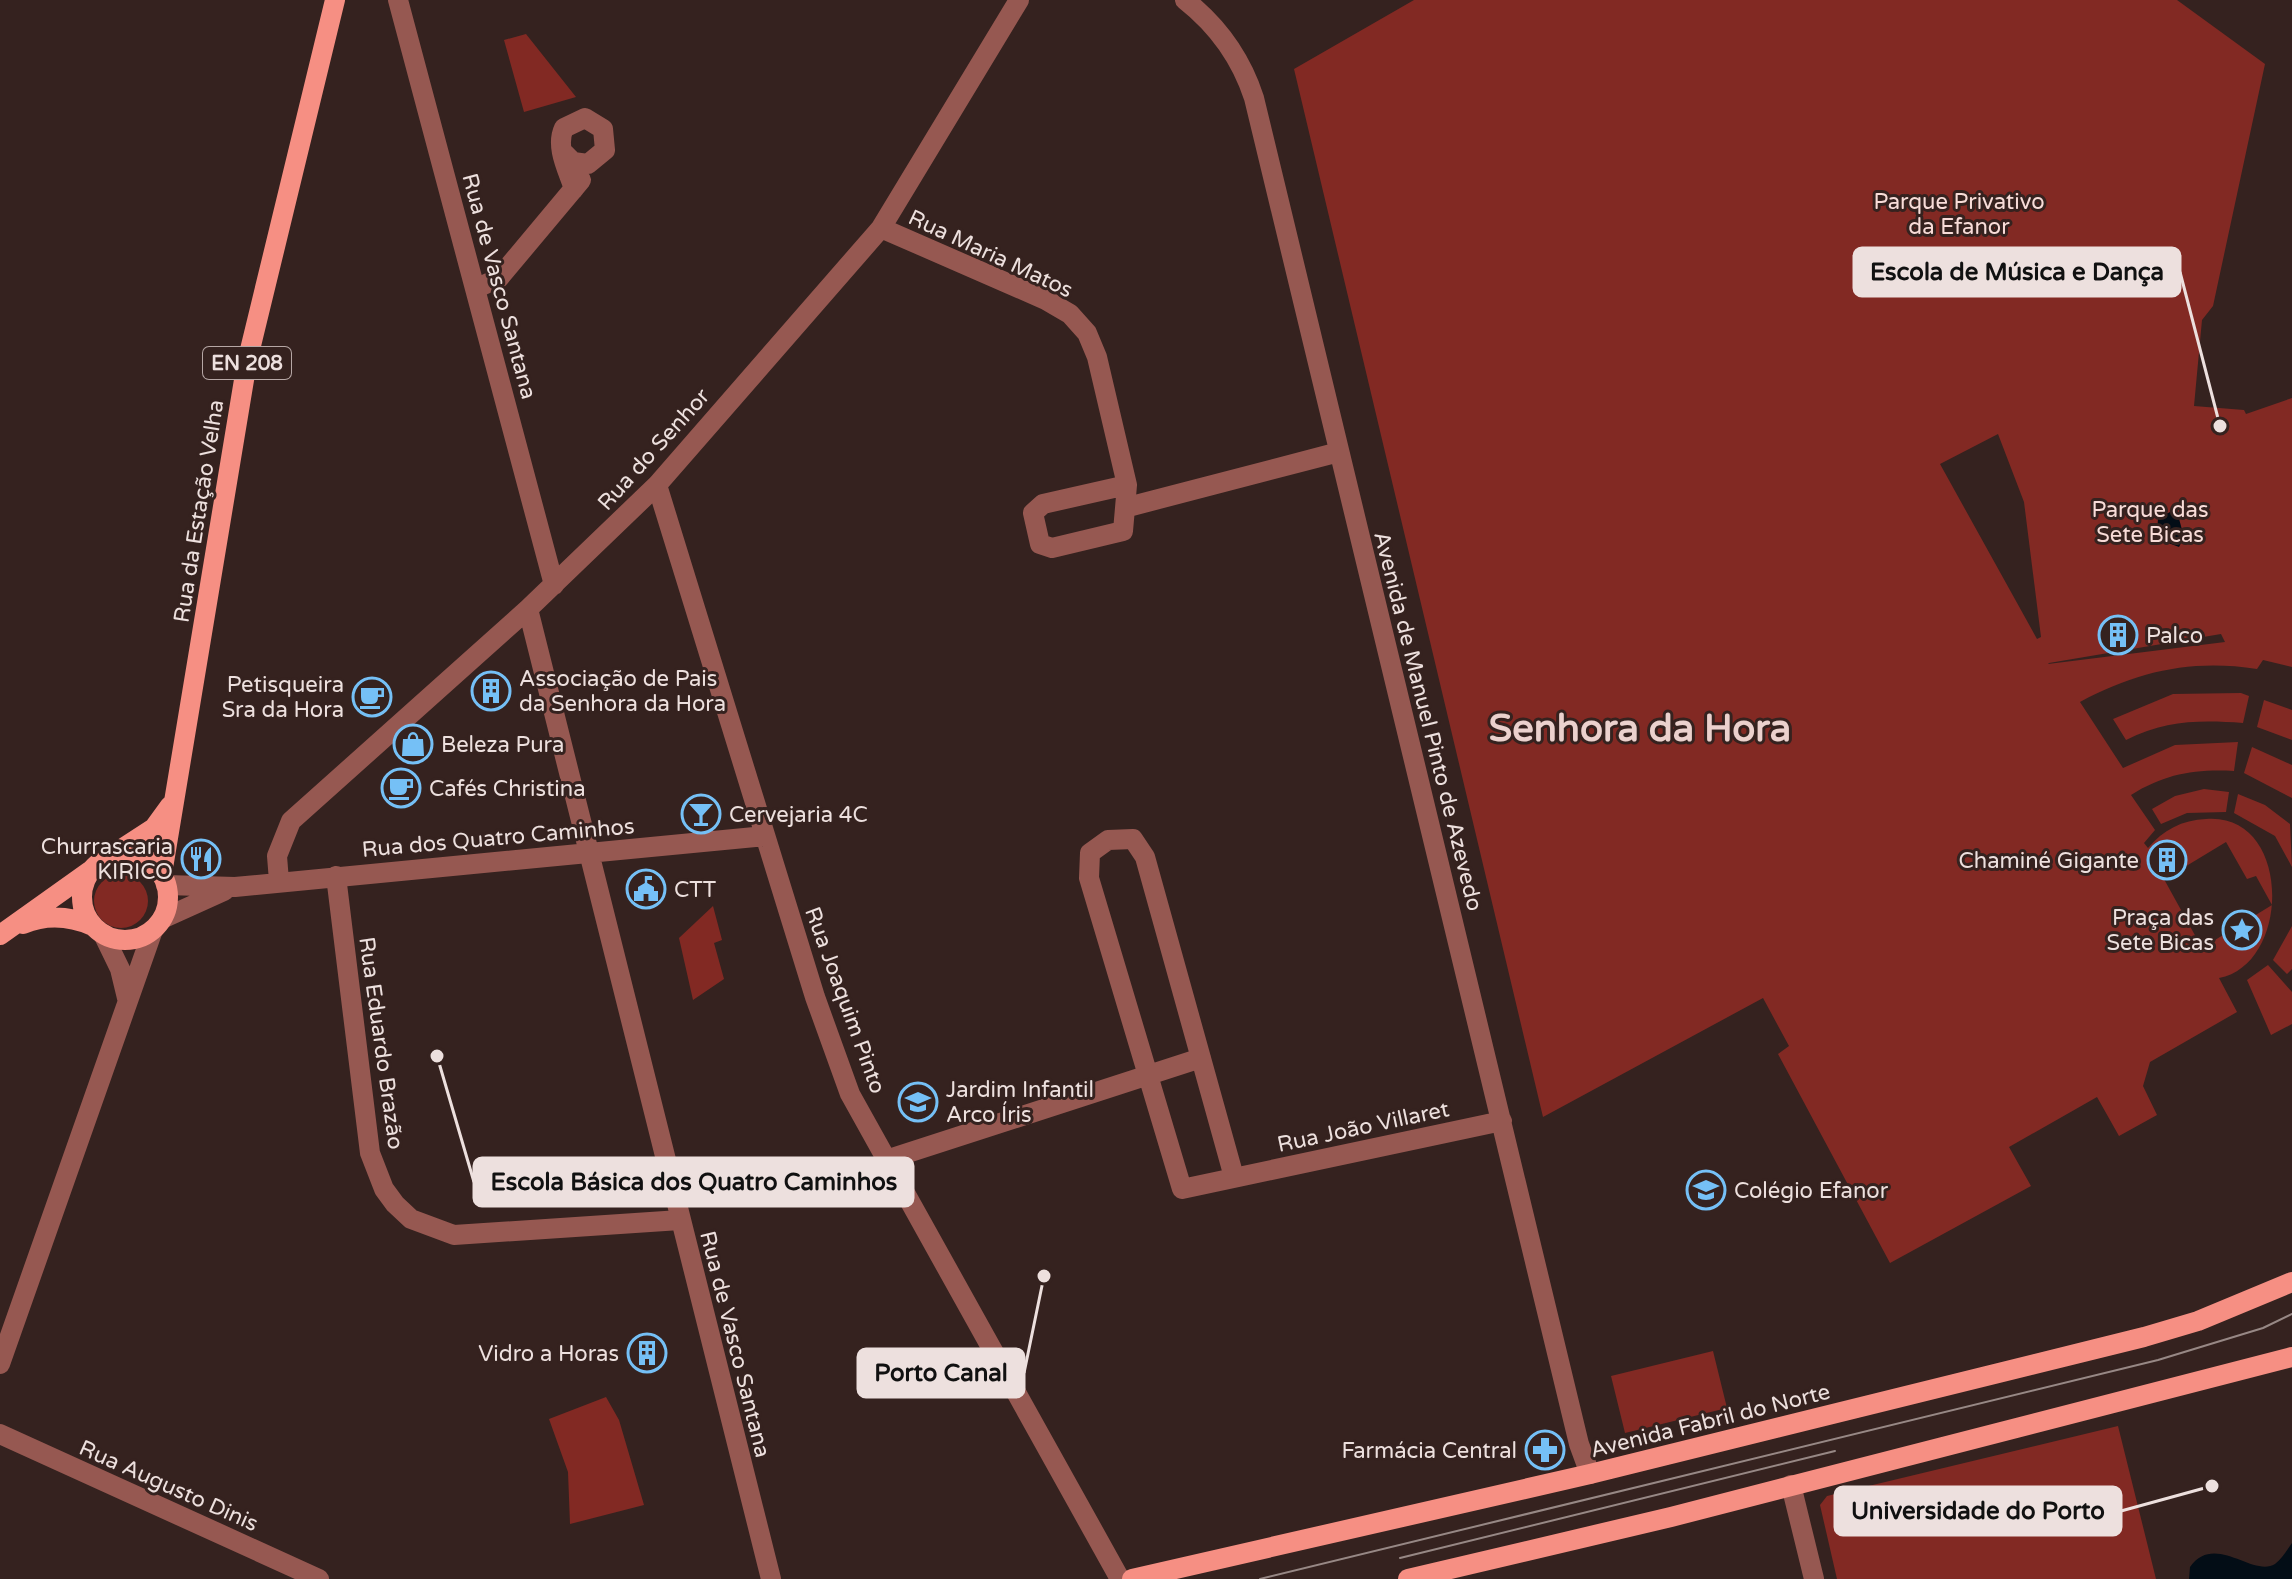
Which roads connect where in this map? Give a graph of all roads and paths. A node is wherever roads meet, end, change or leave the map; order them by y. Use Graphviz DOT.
graph roads {
  1 [pos="335,0"];
  2 [pos="398,0"];
  3 [pos="1019,0"];
  4 [pos="1185,0"];
  5 [pos="562,151"];
  6 [pos="601,156"];
  7 [pos="574,189"];
  8 [pos="881,228"];
  9 [pos="477,288"];
  10 [pos="1339,452"];
  11 [pos="657,485"];
  12 [pos="1127,485"];
  13 [pos="1128,507"];
  14 [pos="554,585"];
  15 [pos="528,609"];
  16 [pos="175,799"];
  17 [pos="765,836"];
  18 [pos="592,853"];
  19 [pos="111,856"];
  20 [pos="90,871"];
  21 [pos="336,876"];
  22 [pos="164,879"];
  23 [pos="279,881"];
  24 [pos="235,887"];
  25 [pos="157,924"];
  26 [pos="98,930"];
  27 [pos="4,933"];
  28 [pos="128,1002"];
  29 [pos="1201,1058"];
  30 [pos="1148,1073"];
  31 [pos="1502,1121"];
  32 [pos="889,1159"];
  33 [pos="1234,1177"];
  34 [pos="680,1220"];
  35 [pos="2292,1282"];
  36 [pos="2292,1357"];
  37 [pos="0,1364"];
  38 [pos="0,1434"];
  39 [pos="1590,1474"];
  40 [pos="1791,1485"];
  41 [pos="319,1579"];
  42 [pos="769,1579"];
  43 [pos="1120,1579"];
  44 [pos="1132,1579"];
  45 [pos="1408,1579"];
  46 [pos="1814,1579"];
  1 -- 16 [label="main road, Rua da Estação Velha / EN 208"];
  2 -- 9 [label="street, Rua de Vasco Santana"];
  3 -- 8 [label="street, Rua do Senhor"];
  4 -- 10 [label="street, Avenida de Manuel Pinto de Azevedo"];
  5 -- 6 [label="street"];
  5 -- 6 [label="street"];
  5 -- 7 [label="street"];
  6 -- 7 [label="street"];
  7 -- 9 [label="street"];
  8 -- 11 [label="street, Rua do Senhor"];
  8 -- 12 [label="street, Rua Maria Matos"];
  9 -- 14 [label="street, Rua de Vasco Santana"];
  10 -- 13 [label="street"];
  10 -- 31 [label="street, Avenida de Manuel Pinto de Azevedo"];
  11 -- 14 [label="street, Rua do Senhor"];
  11 -- 17 [label="street, Rua Joaquim Pinto"];
  12 -- 13 [label="street, Rua Maria Matos"];
  12 -- 13 [label="street"];
  14 -- 15 [label="street, Rua do Senhor"];
  15 -- 18 [label="street, Rua de Vasco Santana"];
  15 -- 23 [label="street, Rua do Senhor"];
  16 -- 19 [label="main road, Rua da Estação Velha / EN 208"];
  16 -- 22 [label="main road, Rua da Estação Velha"];
  17 -- 18 [label="street, Rua dos Quatro Caminhos"];
  17 -- 32 [label="street, Rua Joaquim Pinto"];
  18 -- 21 [label="street, Rua dos Quatro Caminhos"];
  18 -- 34 [label="street, Rua de Vasco Santana"];
  19 -- 20 [label="main road, EN 208"];
  19 -- 22 [label="main road"];
  20 -- 26 [label="main road"];
  20 -- 27 [label="main road, EN 208"];
  21 -- 23 [label="street, Rua dos Quatro Caminhos"];
  21 -- 34 [label="street, Rua Eduardo Brazão"];
  22 -- 24 [label="street, Rua dos Quatro Caminhos"];
  22 -- 25 [label="main road"];
  23 -- 24 [label="street, Rua dos Quatro Caminhos"];
  24 -- 25 [label="street, Rua dos Quatro Caminhos"];
  25 -- 26 [label="main road"];
  25 -- 28 [label="street"];
  26 -- 27 [label="main road"];
  26 -- 28 [label="street"];
  28 -- 37 [label="street"];
  29 -- 30 [label="street"];
  29 -- 30 [label="street"];
  29 -- 33 [label="street"];
  30 -- 32 [label="street"];
  30 -- 33 [label="street, Rua João Villaret"];
  31 -- 33 [label="street, Rua João Villaret"];
  31 -- 39 [label="street, Avenida de Manuel Pinto de Azevedo"];
  32 -- 43 [label="street, Rua Joaquim Pinto"];
  34 -- 42 [label="street, Rua de Vasco Santana"];
  35 -- 39 [label="main road, Avenida Fabril do Norte"];
  36 -- 40 [label="main road"];
  38 -- 41 [label="street, Rua Augusto Dinis"];
  39 -- 44 [label="main road, Avenida Fabril do Norte"];
  40 -- 45 [label="main road"];
  40 -- 46 [label="street"];
}
